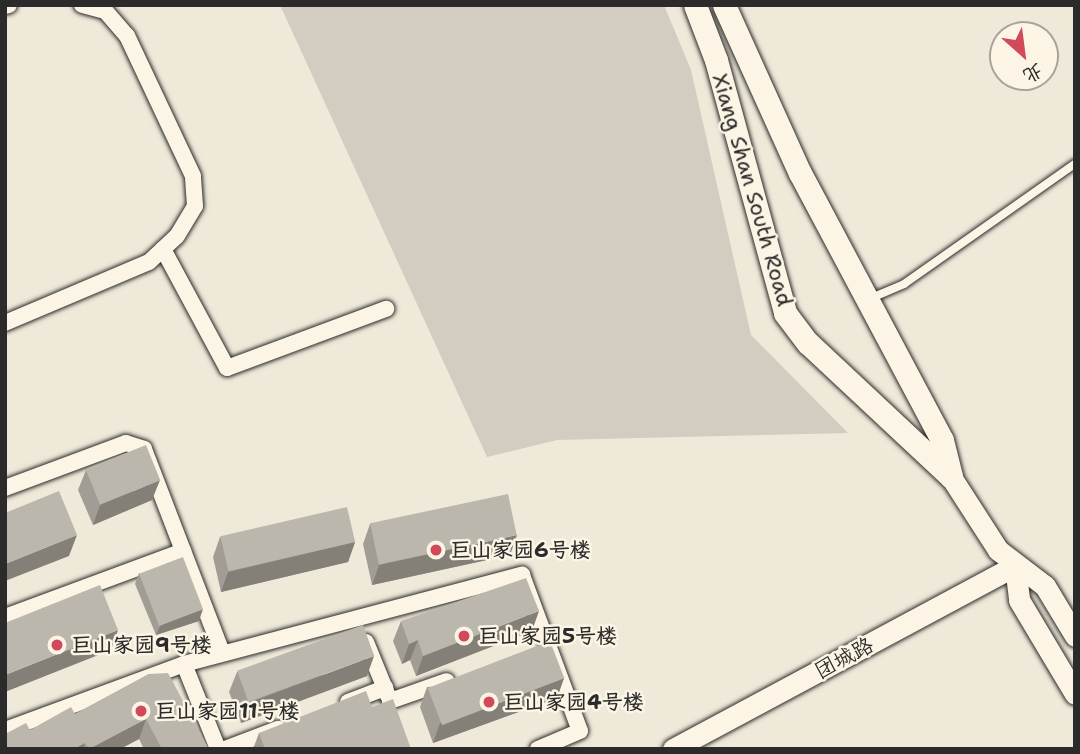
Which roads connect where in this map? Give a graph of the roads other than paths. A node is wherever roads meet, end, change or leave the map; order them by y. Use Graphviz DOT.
graph roads {
  1 [pos="82,5"];
  2 [pos="111,5"];
  3 [pos="695,5"];
  4 [pos="724,5"];
  5 [pos="127,36"];
  6 [pos="1075,163"];
  7 [pos="163,249"];
  8 [pos="869,299"];
  9 [pos="386,309"];
  10 [pos="5,323"];
  11 [pos="951,477"];
  12 [pos="5,488"];
  13 [pos="183,551"];
  14 [pos="1015,566"];
  15 [pos="5,617"];
  16 [pos="357,620"];
  17 [pos="1075,636"];
  18 [pos="222,652"];
  19 [pos="184,664"];
  20 [pos="469,673"];
  21 [pos="1075,694"];
  22 [pos="390,701"];
  23 [pos="336,707"];
  24 [pos="299,721"];
  25 [pos="5,730"];
  26 [pos="218,749"];
  27 [pos="225,749"];
  28 [pos="538,749"];
  29 [pos="673,749"];
  1 -- 5 [label="street"];
  2 -- 5 [label="street"];
  3 -- 11 [label="main road, Xiang Shan South Road"];
  4 -- 8 [label="main road, Xiang Shan South Road"];
  5 -- 7 [label="street"];
  6 -- 8 [label="lane"];
  7 -- 9 [label="street"];
  7 -- 10 [label="street"];
  8 -- 11 [label="main road, Xiang Shan South Road"];
  11 -- 14 [label="street, Xiang Shan South Road"];
  12 -- 13 [label="street"];
  13 -- 15 [label="street"];
  13 -- 18 [label="street"];
  14 -- 17 [label="street, Xiang Shan South Road"];
  14 -- 21 [label="street"];
  14 -- 29 [label="street, 团城路"];
  16 -- 18 [label="street"];
  16 -- 22 [label="street"];
  16 -- 28 [label="street"];
  18 -- 19 [label="street"];
  19 -- 25 [label="street"];
  19 -- 26 [label="street"];
  20 -- 22 [label="street"];
  22 -- 23 [label="street"];
  24 -- 27 [label="street"];
}
